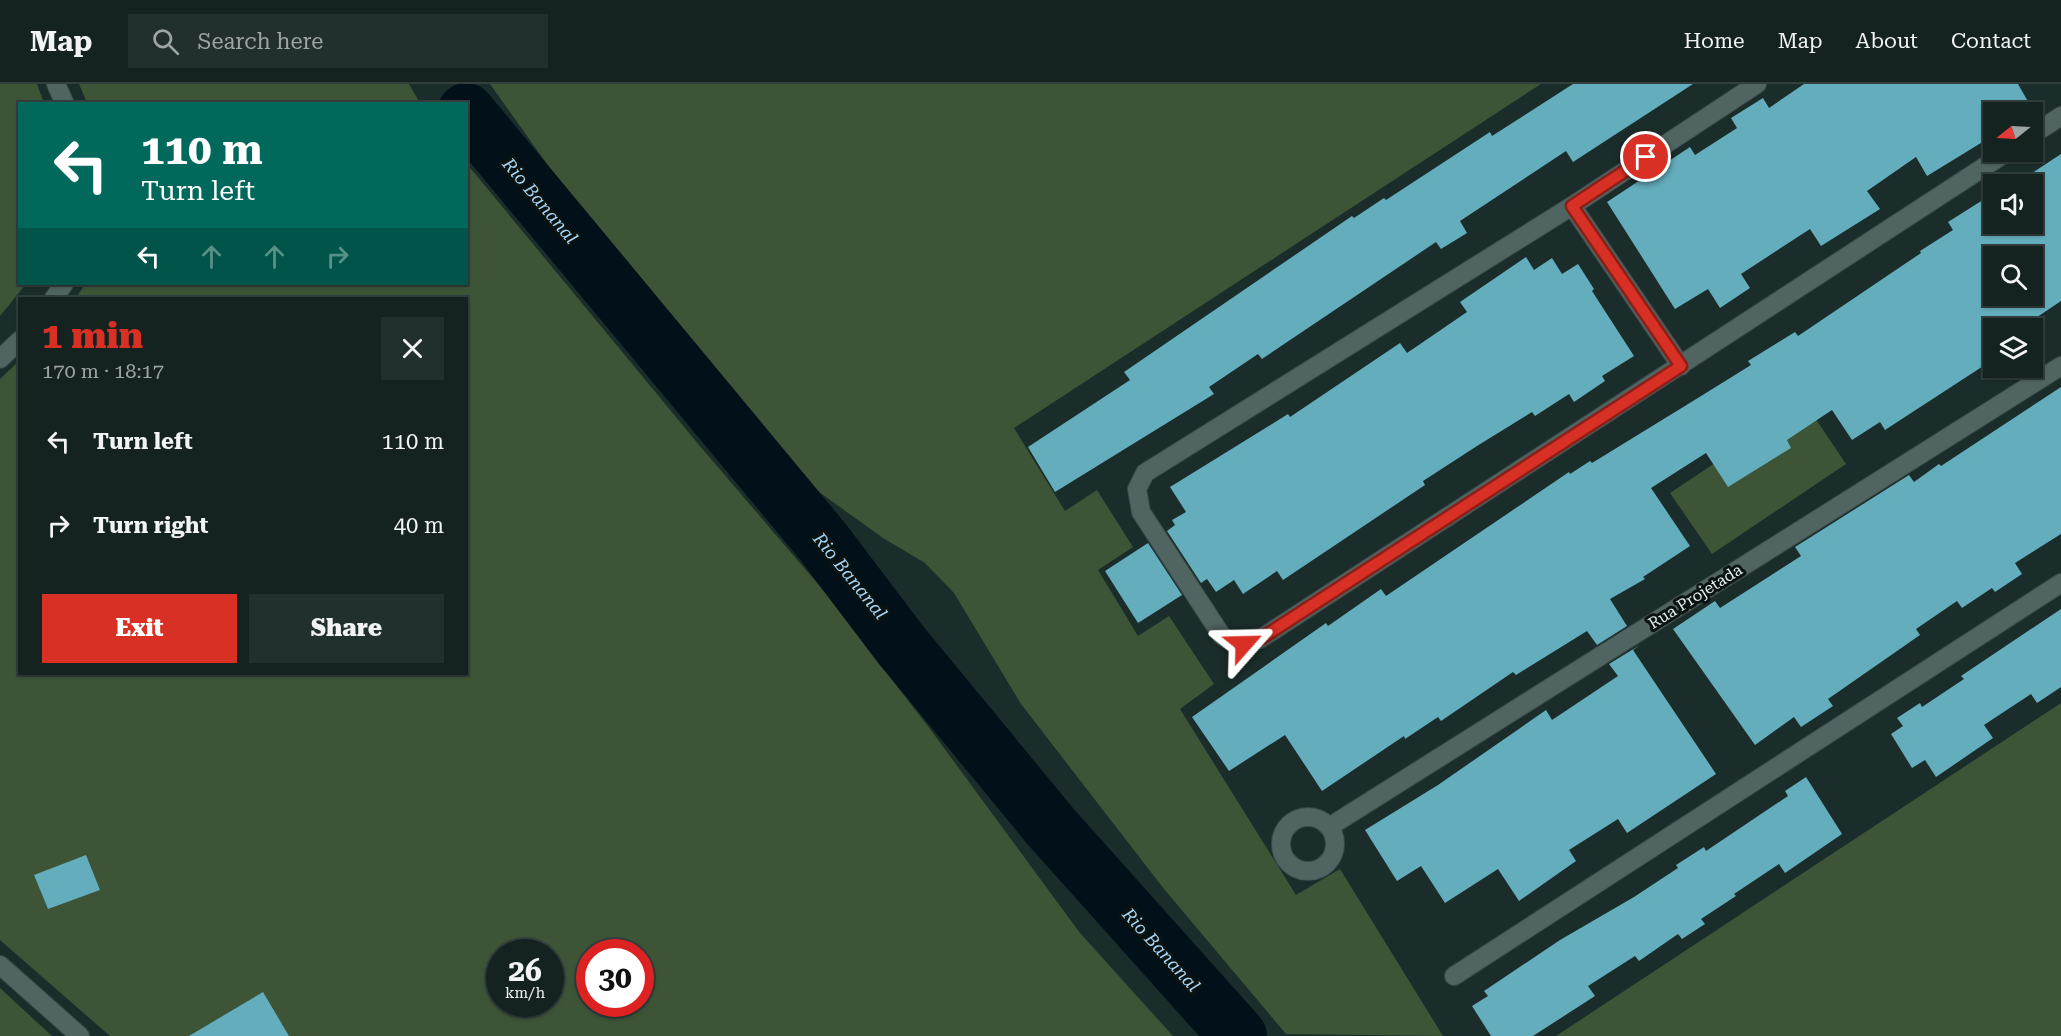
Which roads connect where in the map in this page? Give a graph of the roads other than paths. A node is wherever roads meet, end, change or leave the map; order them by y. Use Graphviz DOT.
graph roads {
  1 [pos="56,84"];
  2 [pos="1756,84"];
  3 [pos="64,102"];
  4 [pos="2061,116"];
  5 [pos="2043,128"];
  6 [pos="1992,162"];
  7 [pos="1572,206"];
  8 [pos="18,342"];
  9 [pos="0,359"];
  10 [pos="1681,366"];
  11 [pos="2061,366"];
  12 [pos="2061,583"];
  13 [pos="1329,827"];
  14 [pos="0,965"];
  15 [pos="1454,976"];
  16 [pos="80,1036"];
  1 -- 3 [label="street"];
  2 -- 7 [label="street"];
  4 -- 5 [label="street"];
  6 -- 10 [label="street"];
  7 -- 10 [label="street"];
  7 -- 10 [label="street"];
  8 -- 9 [label="street"];
  11 -- 13 [label="street, Rua Projetada"];
  12 -- 15 [label="street"];
  14 -- 16 [label="street"];
}
